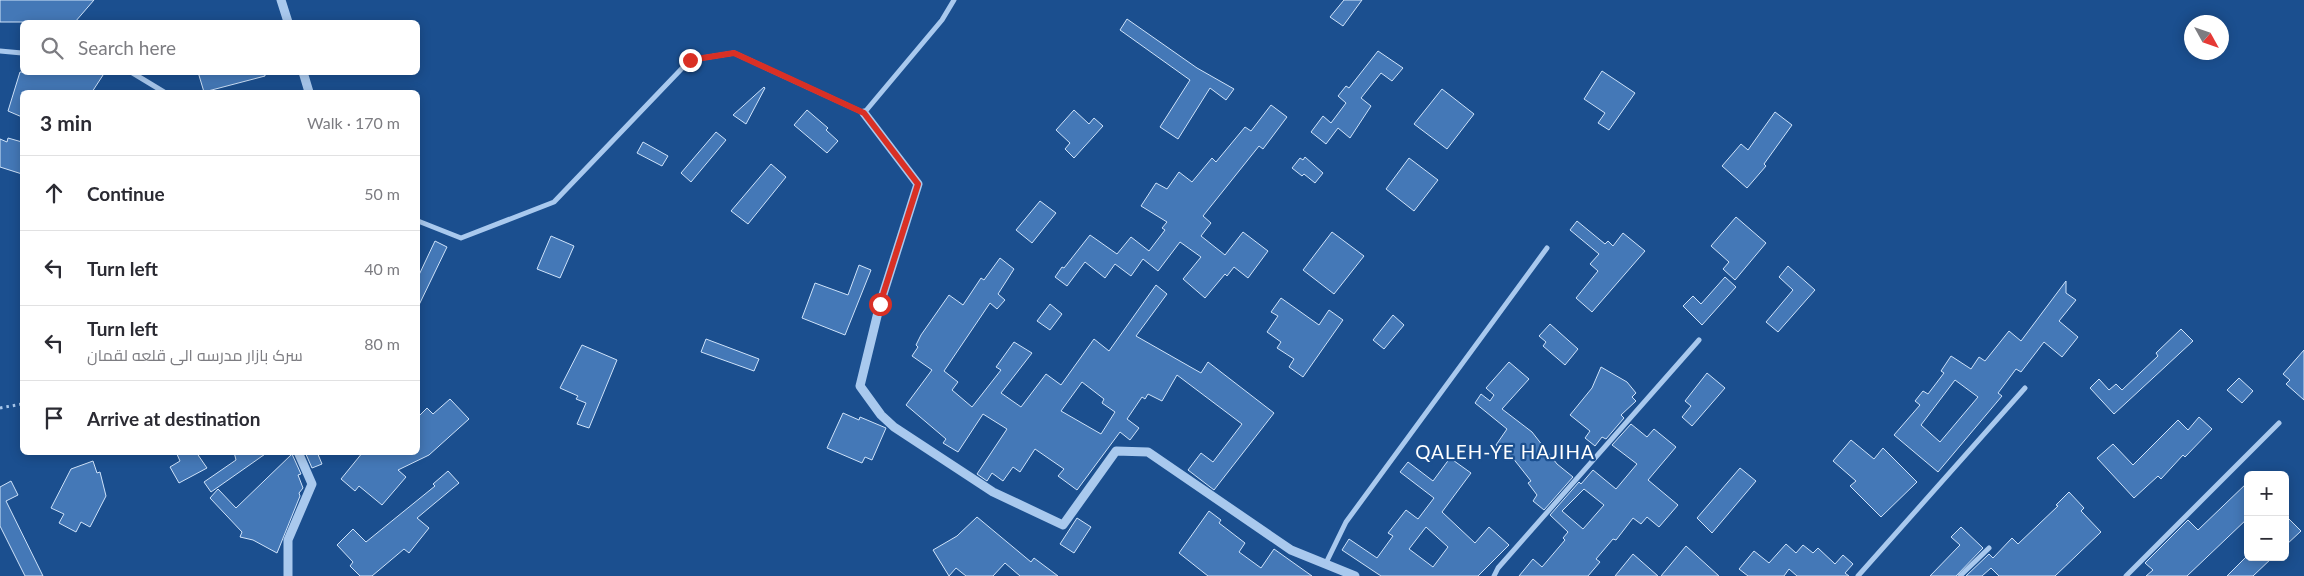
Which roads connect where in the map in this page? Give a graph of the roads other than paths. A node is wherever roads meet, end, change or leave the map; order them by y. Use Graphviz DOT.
graph roads {
  1 [pos="281,0"];
  2 [pos="954,0"];
  3 [pos="287,20"];
  4 [pos="0,51"];
  5 [pos="20,52"];
  6 [pos="136,75"];
  7 [pos="304,75"];
  8 [pos="161,90"];
  9 [pos="308,90"];
  10 [pos="864,113"];
  11 [pos="420,221"];
  12 [pos="1547,248"];
  13 [pos="1699,340"];
  14 [pos="2025,388"];
  15 [pos="2279,423"];
  16 [pos="299,455"];
  17 [pos="1989,548"];
  18 [pos="1326,563"];
  19 [pos="288,576"];
  20 [pos="1355,576"];
  21 [pos="1494,576"];
  22 [pos="1858,576"];
  23 [pos="1960,576"];
  24 [pos="2126,576"];
  1 -- 3 [label="street"];
  2 -- 10 [label="street"];
  4 -- 5 [label="street"];
  6 -- 8 [label="street"];
  7 -- 9 [label="street"];
  10 -- 11 [label="street"];
  10 -- 18 [label="street"];
  12 -- 18 [label="street"];
  13 -- 21 [label="street"];
  14 -- 22 [label="street"];
  15 -- 24 [label="street"];
  16 -- 19 [label="street"];
  17 -- 23 [label="street"];
  18 -- 20 [label="street"];
}
